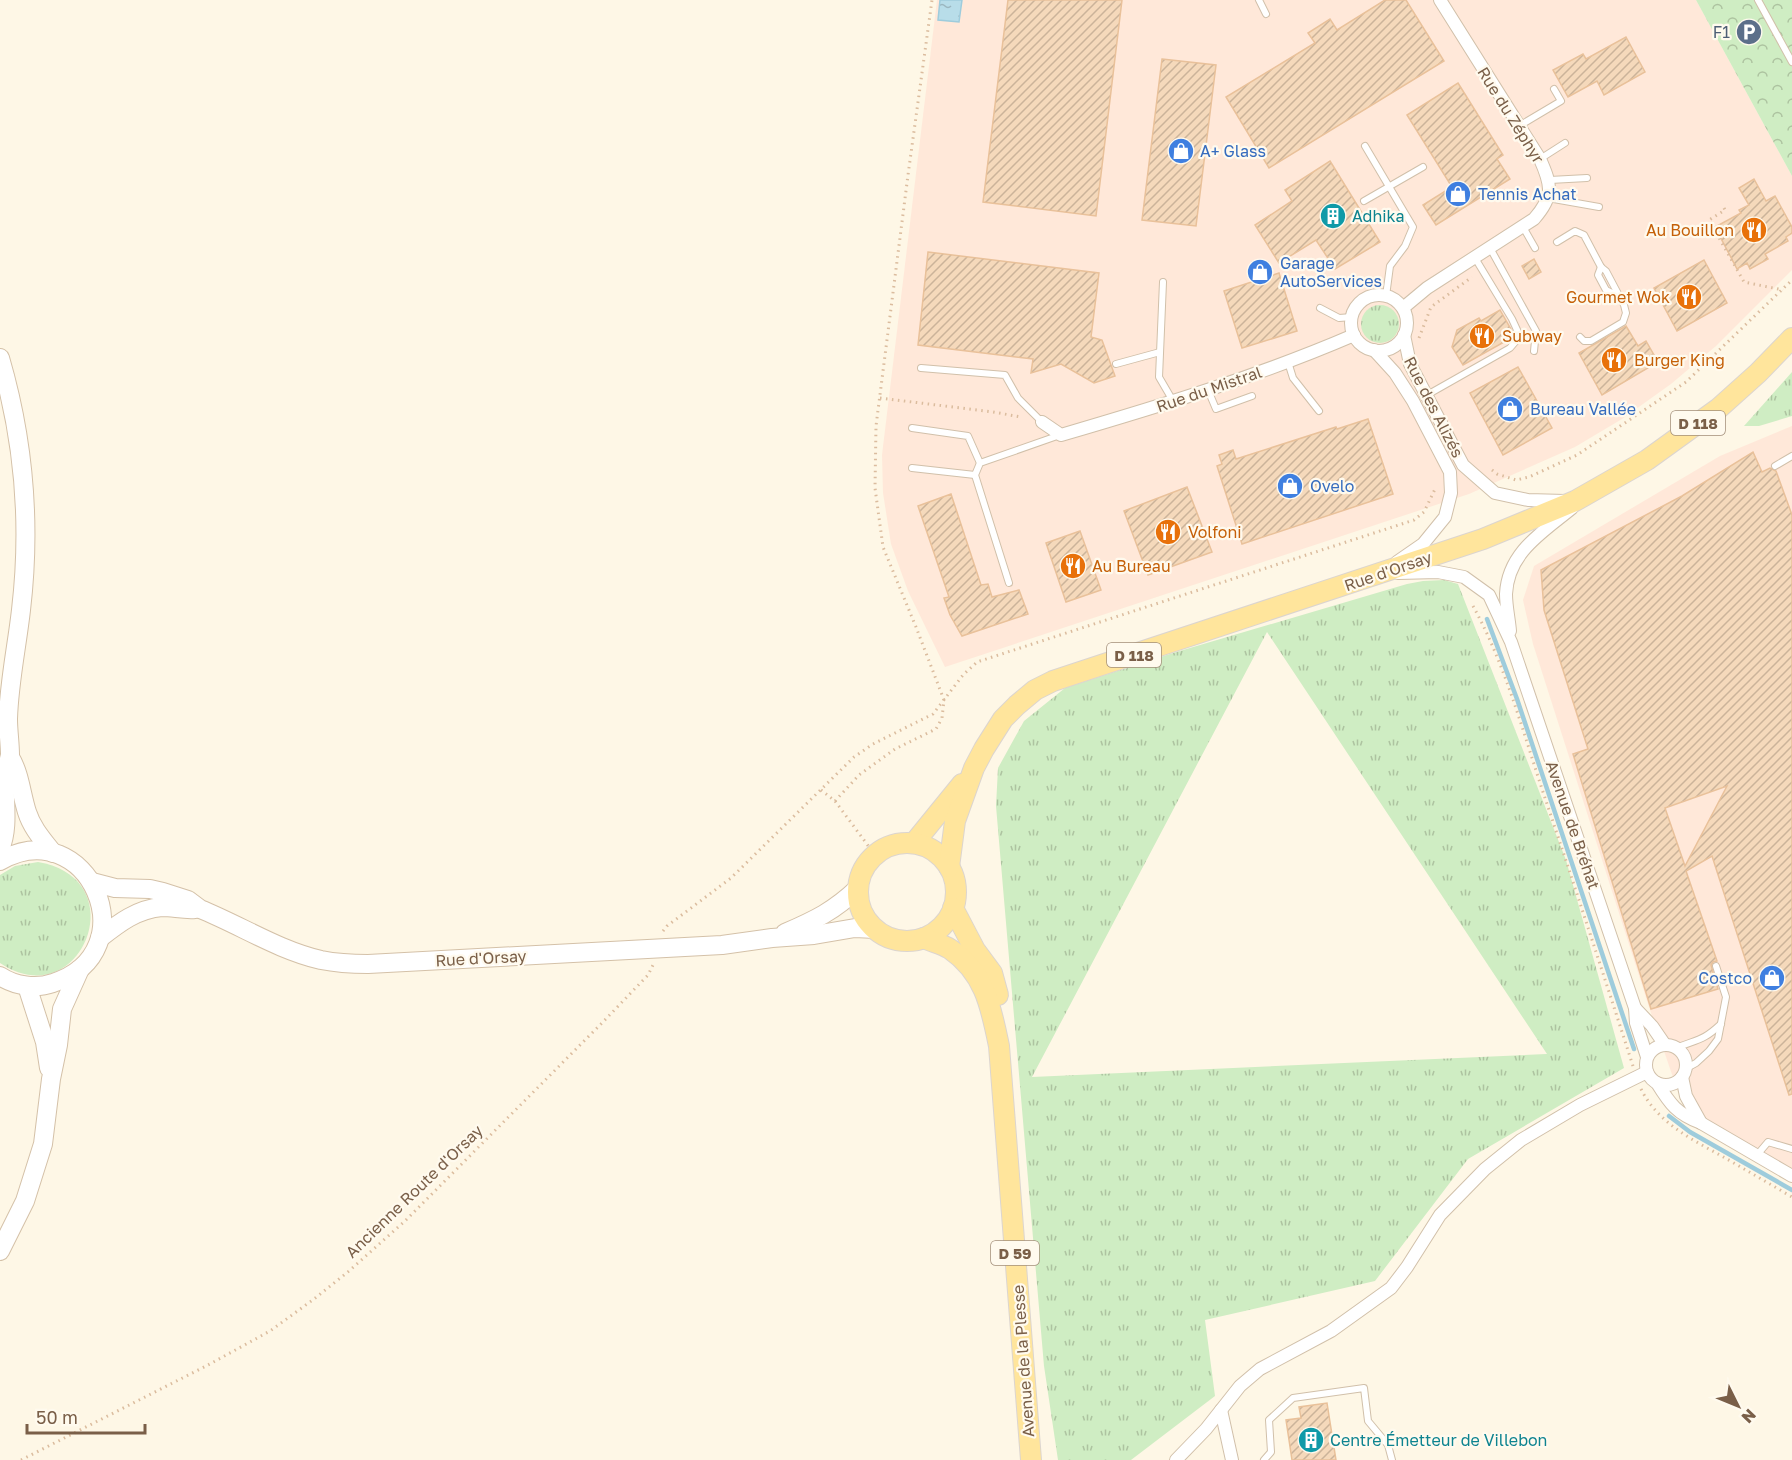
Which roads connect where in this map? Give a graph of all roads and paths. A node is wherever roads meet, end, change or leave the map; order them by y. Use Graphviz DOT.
graph roads {
  1 [pos="1258,0"];
  2 [pos="1440,0"];
  3 [pos="1758,0"];
  4 [pos="1266,14"];
  5 [pos="1792,62"];
  6 [pos="1554,89"];
  7 [pos="1519,127"];
  8 [pos="1564,143"];
  9 [pos="1365,146"];
  10 [pos="1540,159"];
  11 [pos="1423,167"];
  12 [pos="1587,178"];
  13 [pos="1550,180"];
  14 [pos="1389,186"];
  15 [pos="1548,198"];
  16 [pos="1364,201"];
  17 [pos="1599,207"];
  18 [pos="1724,208"];
  19 [pos="1523,227"];
  20 [pos="1557,242"];
  21 [pos="1490,248"];
  22 [pos="1535,248"];
  23 [pos="1475,258"];
  24 [pos="1482,270"];
  25 [pos="1792,280"];
  26 [pos="1163,282"];
  27 [pos="1783,290"];
  28 [pos="1386,296"];
  29 [pos="1320,308"];
  30 [pos="1403,308"];
  31 [pos="1352,317"];
  32 [pos="1354,335"];
  33 [pos="1404,335"];
  34 [pos="1580,337"];
  35 [pos="1792,338"];
  36 [pos="1419,349"];
  37 [pos="1374,350"];
  38 [pos="1534,351"];
  39 [pos="1160,352"];
  40 [pos="0,358"];
  41 [pos="1288,362"];
  42 [pos="1116,364"];
  43 [pos="921,368"];
  44 [pos="1208,390"];
  45 [pos="1252,396"];
  46 [pos="1425,396"];
  47 [pos="880,398"];
  48 [pos="1173,401"];
  49 [pos="1319,411"];
  50 [pos="1042,422"];
  51 [pos="912,428"];
  52 [pos="1061,435"];
  53 [pos="1792,456"];
  54 [pos="980,463"];
  55 [pos="1775,466"];
  56 [pos="912,468"];
  57 [pos="1490,469"];
  58 [pos="975,475"];
  59 [pos="1437,486"];
  60 [pos="1583,497"];
  61 [pos="1378,574"];
  62 [pos="1009,583"];
  63 [pos="1511,642"];
  64 [pos="10,757"];
  65 [pos="974,768"];
  66 [pos="820,789"];
  67 [pos="914,843"];
  68 [pos="0,849"];
  69 [pos="53,853"];
  70 [pos="875,855"];
  71 [pos="0,861"];
  72 [pos="949,867"];
  73 [pos="92,882"];
  74 [pos="858,888"];
  75 [pos="953,908"];
  76 [pos="200,909"];
  77 [pos="875,929"];
  78 [pos="662,932"];
  79 [pos="100,938"];
  80 [pos="772,938"];
  81 [pos="924,938"];
  82 [pos="656,958"];
  83 [pos="1716,966"];
  84 [pos="80,969"];
  85 [pos="0,976"];
  86 [pos="27,986"];
  87 [pos="1635,1008"];
  88 [pos="1722,1024"];
  89 [pos="999,1046"];
  90 [pos="1671,1046"];
  91 [pos="1647,1057"];
  92 [pos="1647,1072"];
  93 [pos="1684,1073"];
  94 [pos="51,1079"];
  95 [pos="1657,1083"];
  96 [pos="1701,1123"];
  97 [pos="1792,1149"];
  98 [pos="1757,1155"];
  99 [pos="1792,1176"];
  100 [pos="0,1251"];
  101 [pos="1221,1410"];
  102 [pos="21,1460"];
  103 [pos="1031,1460"];
  104 [pos="1176,1460"];
  105 [pos="1232,1460"];
  106 [pos="1264,1460"];
  107 [pos="1392,1460"];
  1 -- 4 [label="lane"];
  2 -- 7 [label="street, Rue du Zéphyr"];
  3 -- 5 [label="lane"];
  6 -- 7 [label="lane"];
  7 -- 10 [label="street, Rue du Zéphyr"];
  8 -- 10 [label="lane"];
  9 -- 14 [label="lane"];
  10 -- 13 [label="street, Rue du Zéphyr"];
  11 -- 14 [label="lane"];
  12 -- 13 [label="lane"];
  13 -- 15 [label="street, Rue du Zéphyr"];
  14 -- 16 [label="lane"];
  14 -- 28 [label="lane"];
  15 -- 17 [label="lane"];
  15 -- 19 [label="street"];
  18 -- 27 [label="path"];
  19 -- 21 [label="street"];
  19 -- 22 [label="lane"];
  20 -- 34 [label="lane"];
  21 -- 23 [label="street"];
  21 -- 38 [label="lane"];
  23 -- 24 [label="lane"];
  23 -- 30 [label="street"];
  24 -- 36 [label="path"];
  24 -- 46 [label="lane"];
  25 -- 27 [label="path"];
  26 -- 39 [label="lane"];
  27 -- 57 [label="path"];
  28 -- 30 [label="street"];
  28 -- 31 [label="street"];
  29 -- 31 [label="lane"];
  30 -- 33 [label="street"];
  31 -- 32 [label="street"];
  32 -- 37 [label="street"];
  32 -- 41 [label="street, Rue du Mistral"];
  33 -- 37 [label="street"];
  33 -- 46 [label="street, Rue des Alizés"];
  35 -- 60 [label="main road, Rue d'Orsay / D 118"];
  37 -- 61 [label="street, Rue des Alizés"];
  39 -- 42 [label="lane"];
  39 -- 48 [label="lane"];
  40 -- 64 [label="main road"];
  41 -- 44 [label="street, Rue du Mistral"];
  41 -- 49 [label="lane"];
  43 -- 50 [label="lane"];
  44 -- 45 [label="lane"];
  44 -- 48 [label="street, Rue du Mistral"];
  46 -- 60 [label="street, Rue des Alizés"];
  47 -- 50 [label="path"];
  48 -- 52 [label="street, Rue du Mistral"];
  50 -- 52 [label="street"];
  51 -- 54 [label="lane"];
  52 -- 54 [label="lane, Rue du Mistral"];
  53 -- 55 [label="lane"];
  54 -- 58 [label="lane"];
  56 -- 58 [label="lane"];
  58 -- 62 [label="lane"];
  59 -- 66 [label="path"];
  60 -- 61 [label="main road, Rue d'Orsay / D 118"];
  60 -- 63 [label="street, Avenue de Bréhat"];
  61 -- 63 [label="street, Avenue de Bréhat"];
  61 -- 65 [label="main road, Rue d'Orsay / D 118"];
  63 -- 87 [label="street, Avenue de Bréhat"];
  64 -- 68 [label="main road"];
  64 -- 69 [label="main road"];
  65 -- 67 [label="main road, Rue d'Orsay / D 118"];
  65 -- 72 [label="main road, Rue d'Orsay / D 118"];
  66 -- 70 [label="path"];
  66 -- 78 [label="path"];
  67 -- 70 [label="main road"];
  67 -- 72 [label="main road"];
  69 -- 71 [label="main road"];
  69 -- 73 [label="main road"];
  70 -- 74 [label="main road"];
  72 -- 75 [label="main road"];
  73 -- 76 [label="main road, Rue d'Orsay"];
  73 -- 79 [label="main road"];
  74 -- 77 [label="main road"];
  74 -- 80 [label="main road, Rue d'Orsay"];
  75 -- 81 [label="main road"];
  75 -- 89 [label="main road, Avenue de la Plesse / D 59"];
  76 -- 79 [label="main road"];
  76 -- 80 [label="main road, Rue d'Orsay"];
  77 -- 80 [label="main road, Rue d'Orsay"];
  77 -- 81 [label="main road"];
  79 -- 84 [label="main road"];
  81 -- 89 [label="main road, Avenue de la Plesse / D 59"];
  82 -- 102 [label="path, Ancienne Route d'Orsay"];
  83 -- 88 [label="lane"];
  84 -- 86 [label="main road"];
  84 -- 94 [label="main road"];
  85 -- 86 [label="main road"];
  86 -- 94 [label="main road"];
  87 -- 90 [label="street, Avenue de Bréhat"];
  87 -- 91 [label="street, Avenue de Bréhat"];
  88 -- 90 [label="lane"];
  88 -- 93 [label="lane"];
  89 -- 103 [label="main road, Avenue de la Plesse / D 59"];
  90 -- 91 [label="street"];
  90 -- 93 [label="street"];
  91 -- 92 [label="street"];
  92 -- 95 [label="street"];
  92 -- 101 [label="street"];
  93 -- 95 [label="street"];
  93 -- 96 [label="street"];
  94 -- 100 [label="main road"];
  95 -- 96 [label="street"];
  96 -- 98 [label="street"];
  97 -- 98 [label="lane"];
  98 -- 99 [label="street"];
  101 -- 104 [label="street"];
  101 -- 105 [label="street"];
  106 -- 107 [label="lane"];
}
